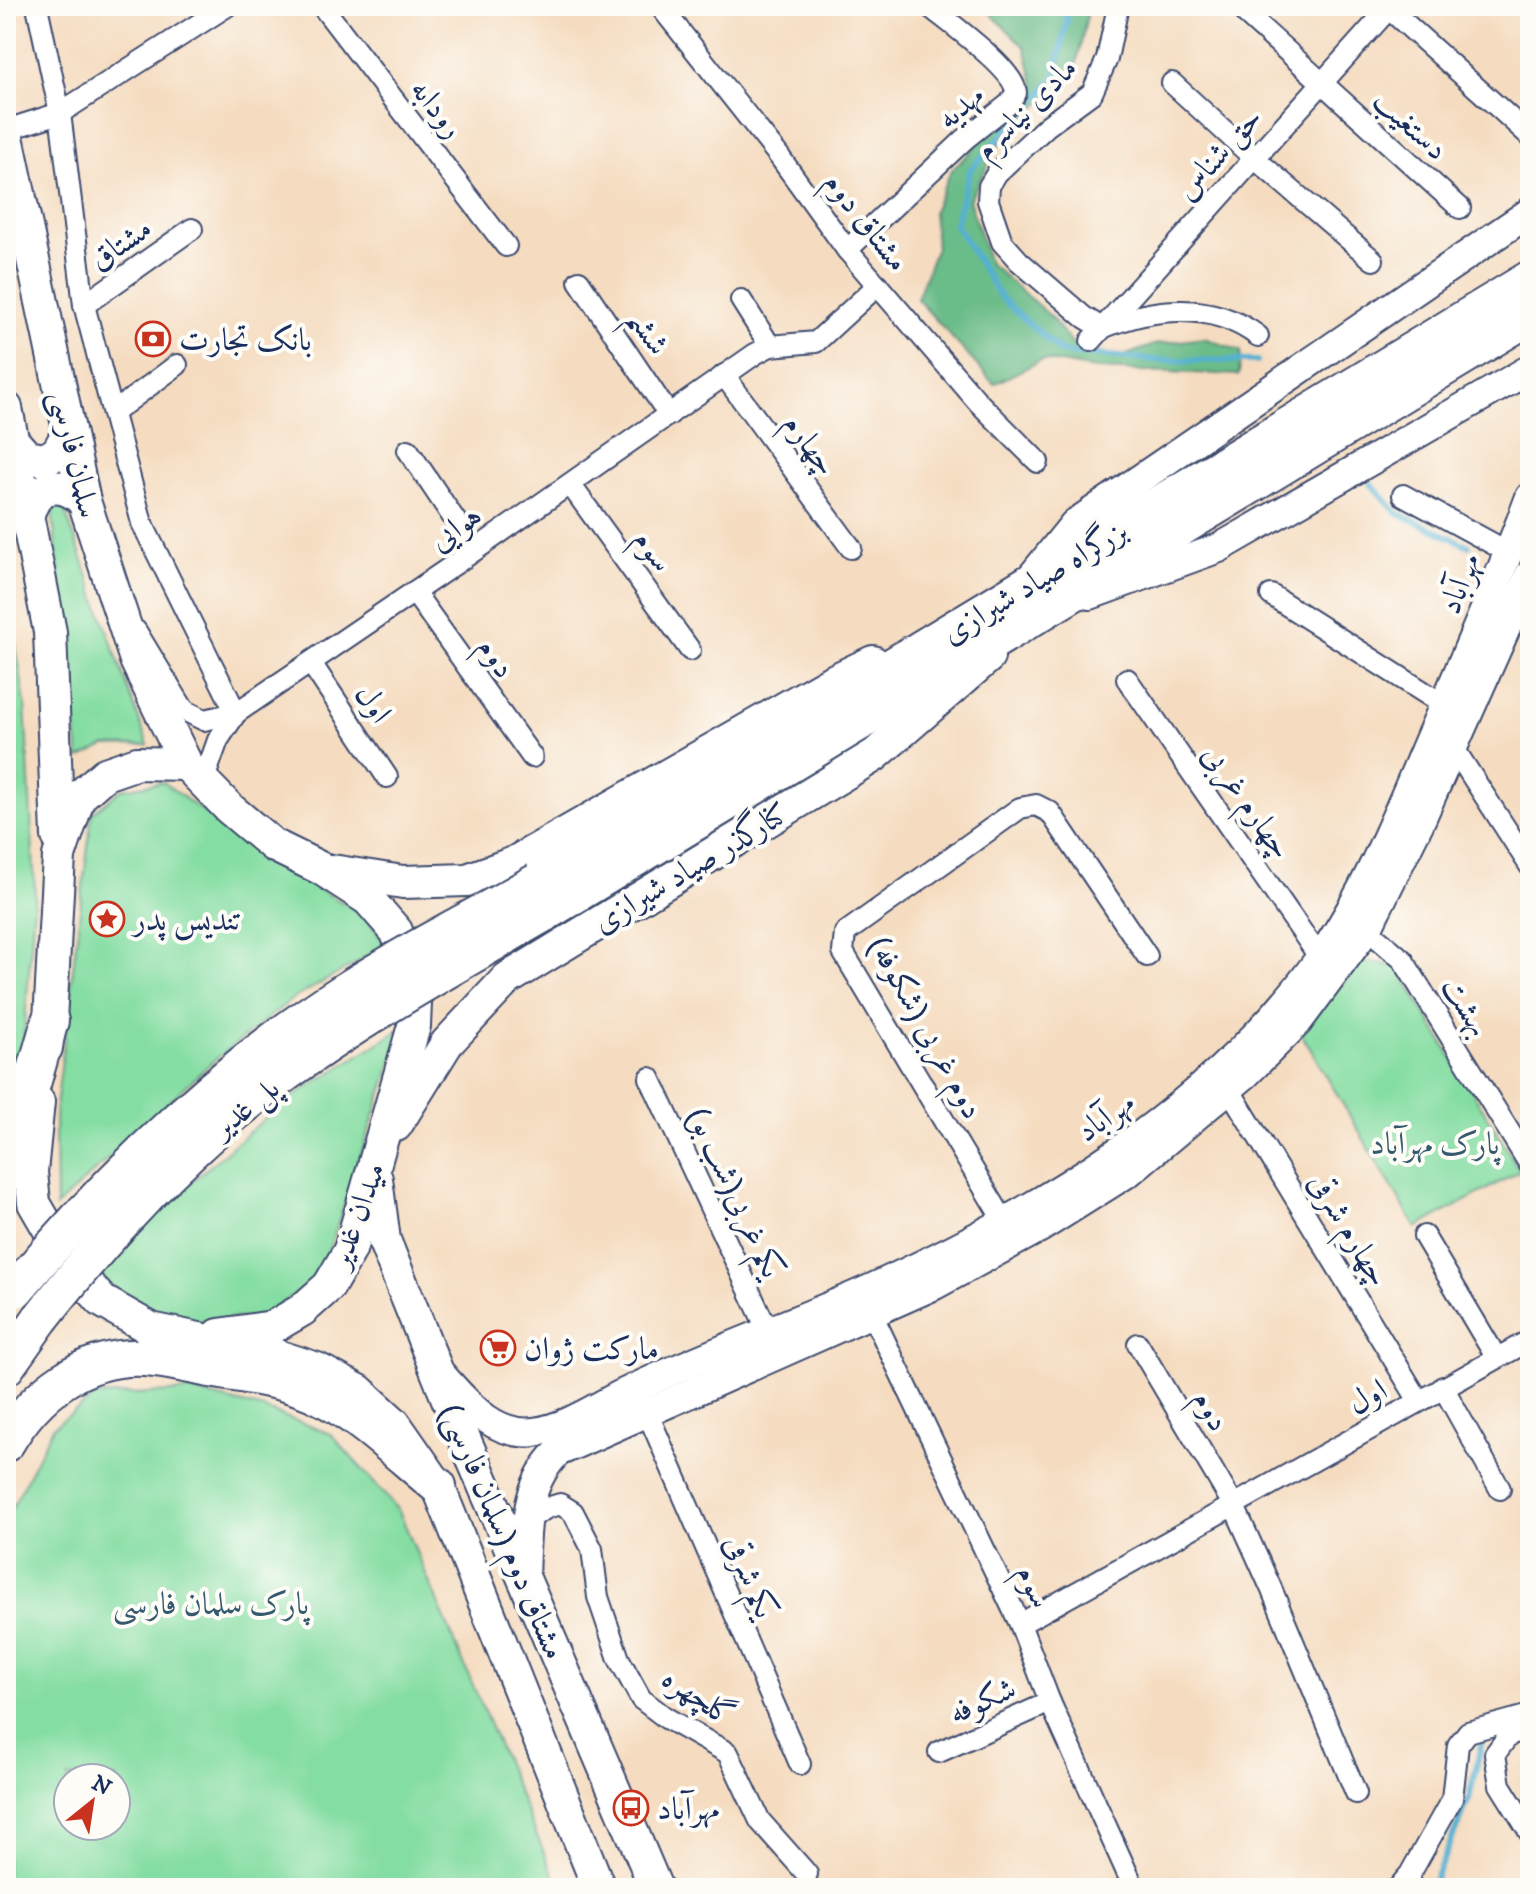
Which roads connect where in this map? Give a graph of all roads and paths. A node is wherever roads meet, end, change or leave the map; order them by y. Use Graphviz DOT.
graph roads {
  1 [pos="37,6"];
  2 [pos="227,6"];
  3 [pos="322,6"];
  4 [pos="660,6"];
  5 [pos="929,6"];
  6 [pos="1118,6"];
  7 [pos="1389,7"];
  8 [pos="1246,14"];
  9 [pos="1172,83"];
  10 [pos="1321,83"];
  11 [pos="60,113"];
  12 [pos="6,131"];
  13 [pos="1530,136"];
  14 [pos="1254,158"];
  15 [pos="1460,208"];
  16 [pos="1530,212"];
  17 [pos="192,229"];
  18 [pos="506,246"];
  19 [pos="847,250"];
  20 [pos="1373,260"];
  21 [pos="1530,279"];
  22 [pos="579,281"];
  23 [pos="878,285"];
  24 [pos="741,300"];
  25 [pos="84,305"];
  26 [pos="1530,316"];
  27 [pos="1096,335"];
  28 [pos="1258,336"];
  29 [pos="770,346"];
  30 [pos="177,365"];
  31 [pos="1530,369"];
  32 [pos="724,375"];
  33 [pos="6,408"];
  34 [pos="114,412"];
  35 [pos="669,415"];
  36 [pos="69,431"];
  37 [pos="12,440"];
  38 [pos="408,450"];
  39 [pos="1038,462"];
  40 [pos="570,484"];
  41 [pos="1403,495"];
  42 [pos="1530,497"];
  43 [pos="84,501"];
  44 [pos="27,518"];
  45 [pos="851,548"];
  46 [pos="475,550"];
  47 [pos="1508,552"];
  48 [pos="1529,578"];
  49 [pos="414,592"];
  50 [pos="1271,595"];
  51 [pos="117,603"];
  52 [pos="1028,603"];
  53 [pos="690,650"];
  54 [pos="311,663"];
  55 [pos="1127,679"];
  56 [pos="1444,705"];
  57 [pos="236,713"];
  58 [pos="1453,747"];
  59 [pos="532,757"];
  60 [pos="194,773"];
  61 [pos="387,777"];
  62 [pos="59,856"];
  63 [pos="1530,866"];
  64 [pos="322,869"];
  65 [pos="467,880"];
  66 [pos="540,898"];
  67 [pos="1367,929"];
  68 [pos="1147,956"];
  69 [pos="1320,958"];
  70 [pos="511,976"];
  71 [pos="50,1021"];
  72 [pos="650,1078"];
  73 [pos="1229,1089"];
  74 [pos="376,1159"];
  75 [pos="1530,1165"];
  76 [pos="6,1175"];
  77 [pos="1005,1223"];
  78 [pos="1424,1236"];
  79 [pos="11,1296"];
  80 [pos="872,1314"];
  81 [pos="768,1331"];
  82 [pos="196,1339"];
  83 [pos="1530,1340"];
  84 [pos="1138,1344"];
  85 [pos="1496,1357"];
  86 [pos="6,1367"];
  87 [pos="438,1371"];
  88 [pos="1443,1387"];
  89 [pos="1419,1401"];
  90 [pos="647,1412"];
  91 [pos="555,1439"];
  92 [pos="6,1443"];
  93 [pos="438,1486"];
  94 [pos="1500,1489"];
  95 [pos="1234,1506"];
  96 [pos="527,1520"];
  97 [pos="524,1579"];
  98 [pos="1020,1624"];
  99 [pos="1050,1702"];
  100 [pos="1530,1715"];
  101 [pos="1530,1728"];
  102 [pos="939,1752"];
  103 [pos="800,1764"];
  104 [pos="1356,1793"];
  105 [pos="1530,1833"];
  106 [pos="807,1874"];
  107 [pos="599,1888"];
  108 [pos="656,1888"];
  109 [pos="1134,1888"];
  110 [pos="1398,1888"];
  1 -- 11 [label="street"];
  2 -- 11 [label="street"];
  3 -- 18 [label="street, رودابه"];
  4 -- 19 [label="street, مشتاق دوم"];
  5 -- 19 [label="street, مهدیه"];
  6 -- 27 [label="street, مادی نیاسرم"];
  7 -- 10 [label="street, حق شناس"];
  7 -- 13 [label="street"];
  8 -- 10 [label="street, دستغیب"];
  9 -- 14 [label="street"];
  10 -- 14 [label="street, حق شناس"];
  10 -- 15 [label="street, دستغیب"];
  11 -- 12 [label="street"];
  11 -- 25 [label="street"];
  12 -- 36 [label="main road, سلمان فارسی"];
  14 -- 20 [label="street"];
  14 -- 27 [label="street, حق شناس"];
  16 -- 52 [label="main road"];
  17 -- 25 [label="street, مشتاق"];
  19 -- 23 [label="street, مشتاق دوم"];
  21 -- 52 [label="highway, بزرگراه صیاد شیرازی"];
  22 -- 35 [label="street, ششم"];
  23 -- 29 [label="street, هوایی"];
  23 -- 39 [label="street, مشتاق دوم"];
  24 -- 29 [label="street"];
  25 -- 34 [label="street"];
  26 -- 52 [label="highway, بزرگراه صیاد شیرازی"];
  27 -- 28 [label="street"];
  29 -- 32 [label="street, هوایی"];
  30 -- 34 [label="street"];
  31 -- 52 [label="main road"];
  32 -- 35 [label="street, هوایی"];
  32 -- 45 [label="street, چهارم"];
  33 -- 37 [label="main road, سلمان فارسی"];
  34 -- 57 [label="street"];
  35 -- 40 [label="street, هوایی"];
  36 -- 37 [label="main road"];
  36 -- 43 [label="main road, سلمان فارسی"];
  37 -- 44 [label="main road, سلمان فارسی"];
  38 -- 46 [label="street"];
  40 -- 46 [label="street, هوایی"];
  40 -- 53 [label="street, سوم"];
  41 -- 47 [label="street"];
  42 -- 47 [label="main road, مهرآباد"];
  43 -- 44 [label="main road"];
  43 -- 51 [label="main road, سلمان فارسی"];
  44 -- 62 [label="main road, سلمان فارسی"];
  46 -- 49 [label="street, هوایی"];
  47 -- 56 [label="main road, مهرآباد"];
  48 -- 58 [label="main road, مهرآباد"];
  49 -- 54 [label="street, هوایی"];
  49 -- 59 [label="street, دوم"];
  50 -- 56 [label="street"];
  51 -- 57 [label="street"];
  51 -- 60 [label="main road, سلمان فارسی"];
  52 -- 65 [label="main road"];
  52 -- 66 [label="highway, بزرگراه صیاد شیرازی"];
  52 -- 70 [label="main road, کنارگذر صیاد شیرازی"];
  54 -- 57 [label="street, هوایی"];
  54 -- 61 [label="street, اول"];
  55 -- 69 [label="street, چهارم غربی"];
  56 -- 69 [label="main road, مهرآباد"];
  57 -- 60 [label="street, هوایی"];
  58 -- 63 [label="street"];
  58 -- 67 [label="main road, مهرآباد"];
  60 -- 62 [label="main road, میدان غدیر"];
  60 -- 64 [label="main road, میدان غدیر"];
  62 -- 71 [label="main road, میدان غدیر"];
  64 -- 65 [label="main road"];
  64 -- 74 [label="main road, میدان غدیر"];
  65 -- 70 [label="main road"];
  66 -- 79 [label="highway, پل غدیر, bridge"];
  66 -- 86 [label="highway, پل غدیر, bridge"];
  67 -- 73 [label="main road, مهرآباد"];
  67 -- 75 [label="street, بهشت"];
  68 -- 77 [label="street, دوم غربی (شکوفه)"];
  69 -- 77 [label="main road, مهرآباد"];
  70 -- 74 [label="main road, کنارگذر صیاد شیرازی"];
  71 -- 76 [label="highway"];
  71 -- 82 [label="main road, میدان غدیر"];
  72 -- 81 [label="street, یکم غربی(شب بو)"];
  73 -- 80 [label="main road, مهرآباد"];
  73 -- 89 [label="street, چهارم شرقی"];
  74 -- 82 [label="main road, میدان غدیر"];
  74 -- 87 [label="main road, مشتاق دوم (سلمان فارسی)"];
  77 -- 81 [label="main road, مهرآباد"];
  78 -- 85 [label="street"];
  80 -- 90 [label="main road, مهرآباد"];
  80 -- 98 [label="street, سوم"];
  81 -- 91 [label="main road, مهرآباد"];
  82 -- 93 [label="main road, مشتاق دوم (سلمان فارسی)"];
  83 -- 85 [label="street, اول"];
  84 -- 95 [label="street, دوم"];
  85 -- 88 [label="street, اول"];
  87 -- 91 [label="main road, مهرآباد"];
  87 -- 97 [label="main road, مشتاق دوم (سلمان فارسی)"];
  88 -- 89 [label="street, اول"];
  88 -- 94 [label="street"];
  89 -- 95 [label="street, اول"];
  90 -- 91 [label="main road, مهرآباد"];
  90 -- 103 [label="street, یکم شرقی"];
  91 -- 96 [label="main road"];
  92 -- 93 [label="highway"];
  93 -- 107 [label="main road, مشتاق دوم (سلمان فارسی)"];
  95 -- 98 [label="street, اول"];
  95 -- 104 [label="street"];
  96 -- 97 [label="main road"];
  96 -- 106 [label="street, گلچهره"];
  97 -- 108 [label="main road, مشتاق دوم (سلمان فارسی)"];
  98 -- 99 [label="street, سوم"];
  99 -- 102 [label="street, شکوفه"];
  99 -- 109 [label="street, سوم"];
  100 -- 110 [label="street"];
  101 -- 105 [label="street"];
}
